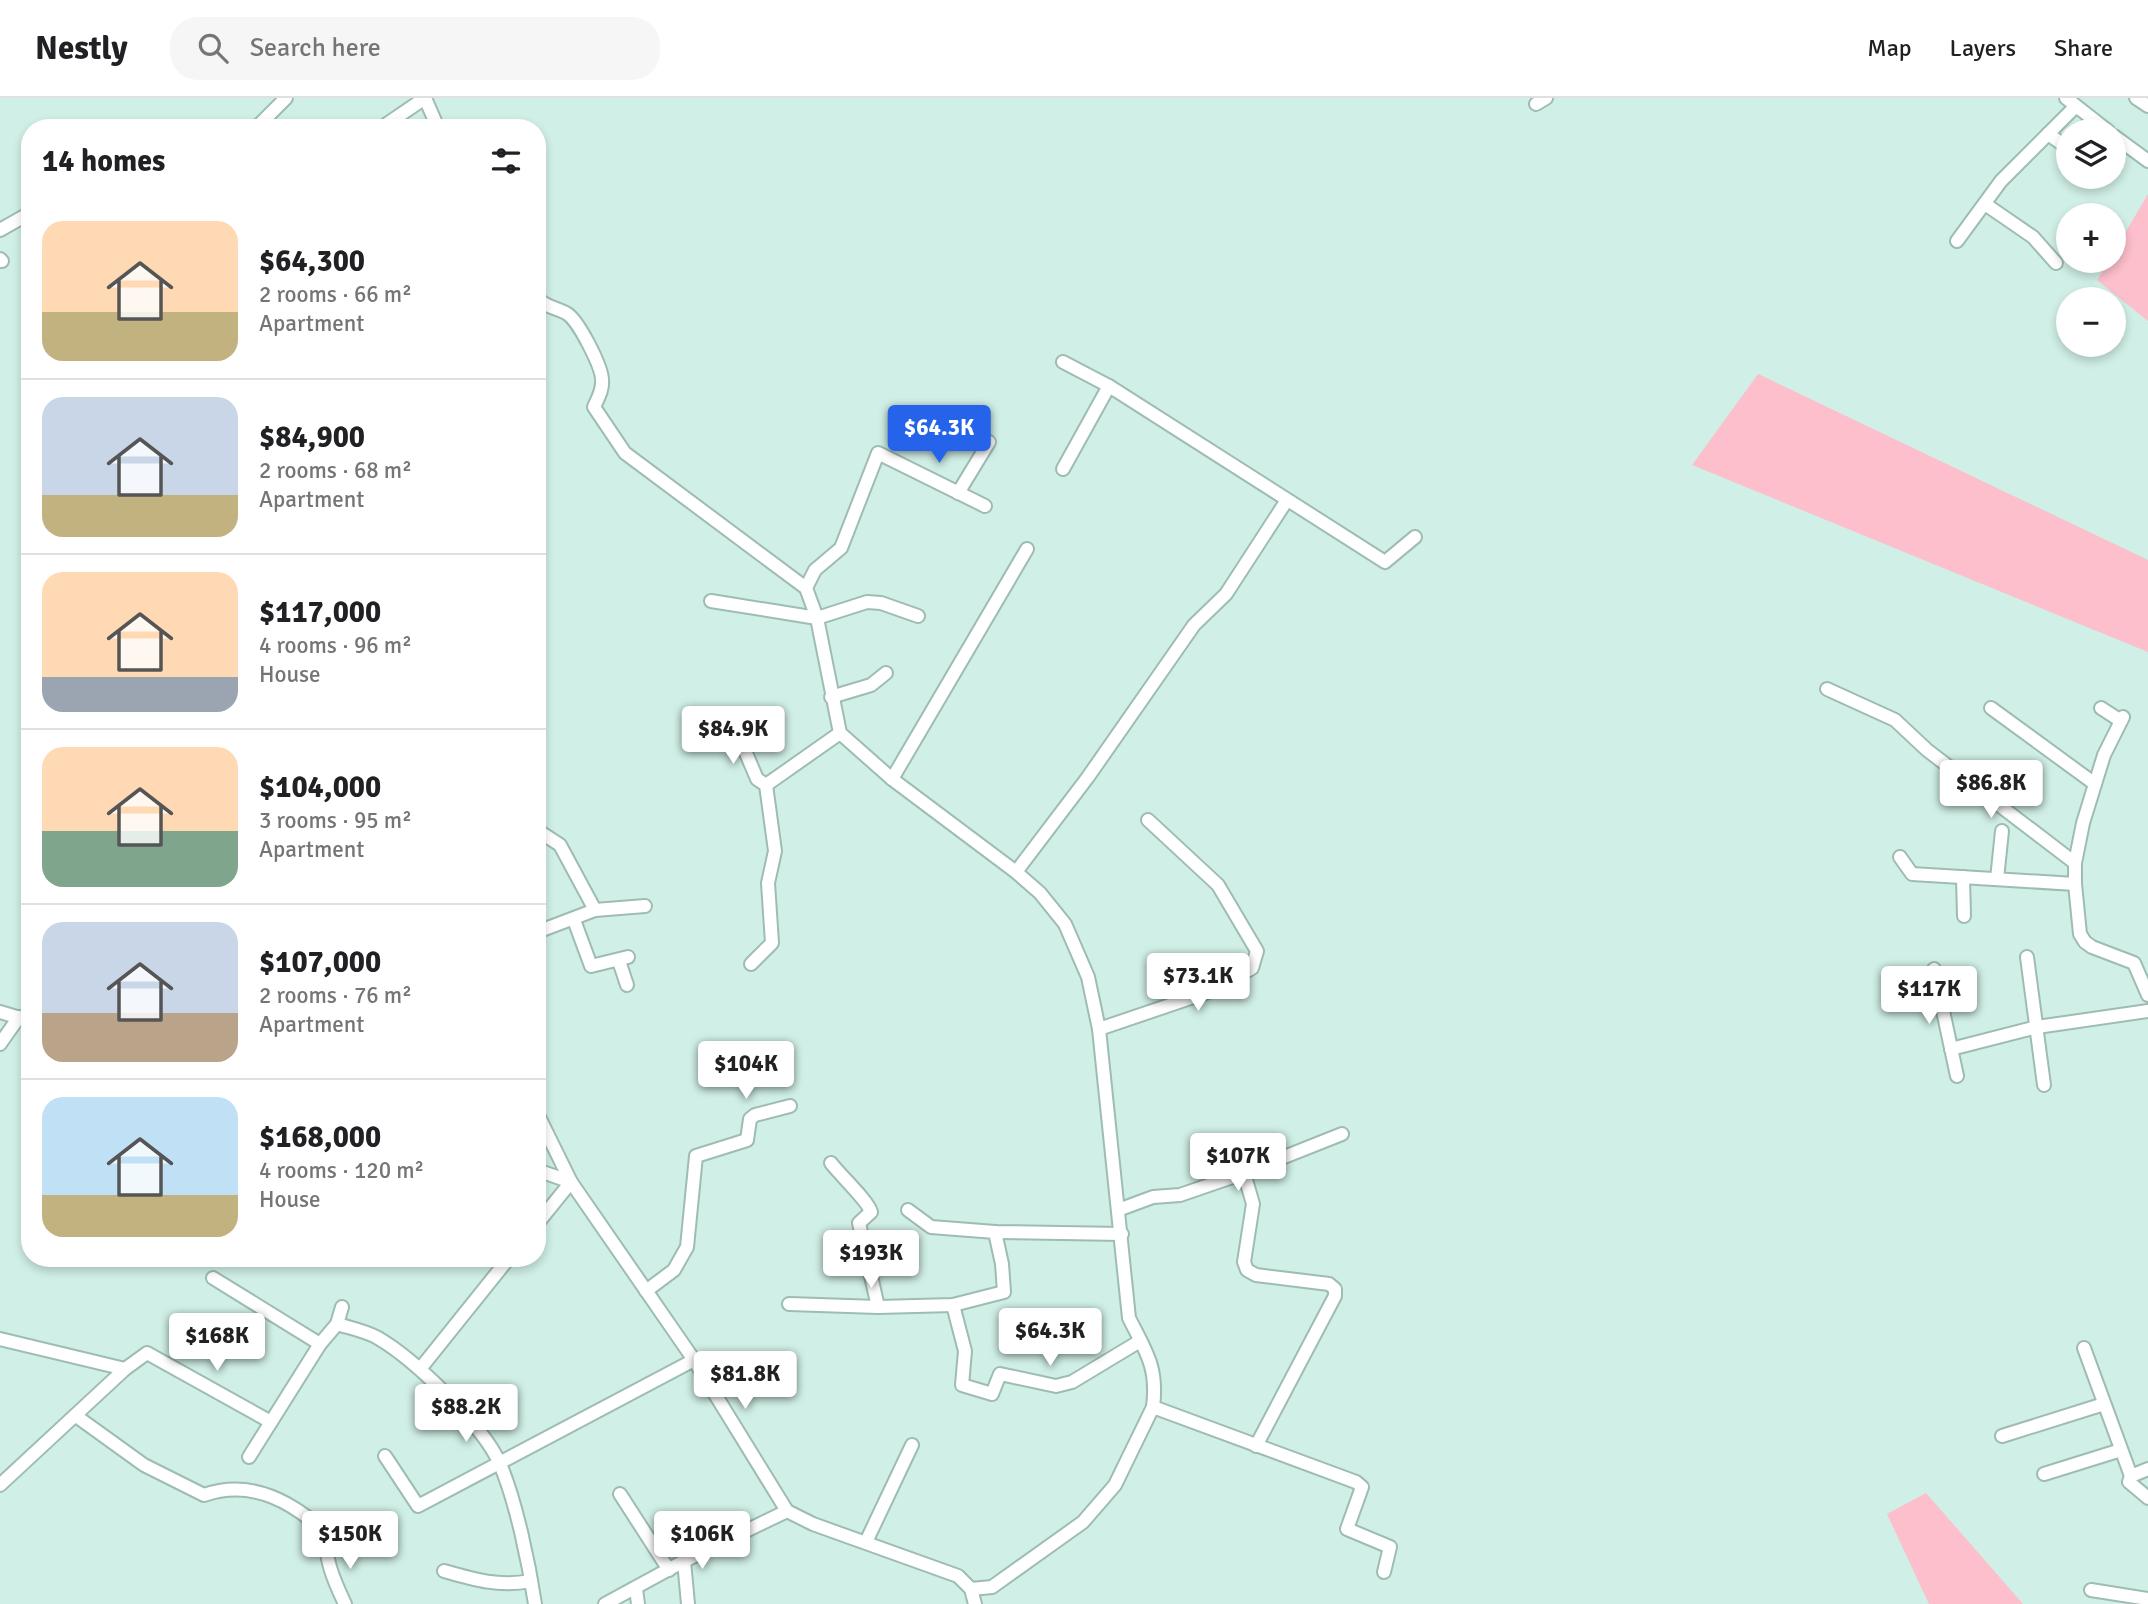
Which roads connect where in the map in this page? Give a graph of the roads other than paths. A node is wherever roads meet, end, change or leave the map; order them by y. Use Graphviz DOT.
graph roads {
  1 [pos="286,98"];
  2 [pos="425,98"];
  3 [pos="2136,98"];
  4 [pos="2070,102"];
  5 [pos="2148,106"];
  6 [pos="265,119"];
  7 [pos="394,119"];
  8 [pos="434,119"];
  9 [pos="2092,119"];
  10 [pos="2048,134"];
  11 [pos="2056,140"];
  12 [pos="2126,145"];
  13 [pos="2148,161"];
  14 [pos="1984,204"];
  15 [pos="21,218"];
  16 [pos="0,230"];
  17 [pos="1957,242"];
  18 [pos="2056,263"];
  19 [pos="546,307"];
  20 [pos="1063,362"];
  21 [pos="1109,386"];
  22 [pos="989,442"];
  23 [pos="1063,469"];
  24 [pos="958,493"];
  25 [pos="1287,500"];
  26 [pos="985,506"];
  27 [pos="1415,537"];
  28 [pos="1027,549"];
  29 [pos="806,588"];
  30 [pos="710,601"];
  31 [pos="918,615"];
  32 [pos="817,618"];
  33 [pos="886,673"];
  34 [pos="1827,689"];
  35 [pos="831,696"];
  36 [pos="1992,708"];
  37 [pos="2101,708"];
  38 [pos="732,720"];
  39 [pos="840,733"];
  40 [pos="892,779"];
  41 [pos="2095,784"];
  42 [pos="766,785"];
  43 [pos="1148,820"];
  44 [pos="2002,831"];
  45 [pos="546,836"];
  46 [pos="1900,857"];
  47 [pos="2075,863"];
  48 [pos="1016,872"];
  49 [pos="1963,877"];
  50 [pos="1997,879"];
  51 [pos="2075,884"];
  52 [pos="645,905"];
  53 [pos="595,910"];
  54 [pos="1964,916"];
  55 [pos="574,920"];
  56 [pos="546,929"];
  57 [pos="2028,957"];
  58 [pos="751,964"];
  59 [pos="1934,969"];
  60 [pos="2145,977"];
  61 [pos="627,985"];
  62 [pos="2148,995"];
  63 [pos="2148,1011"];
  64 [pos="0,1012"];
  65 [pos="21,1018"];
  66 [pos="21,1022"];
  67 [pos="2037,1027"];
  68 [pos="1099,1029"];
  69 [pos="0,1044"];
  70 [pos="1951,1049"];
  71 [pos="1957,1076"];
  72 [pos="2044,1085"];
  73 [pos="790,1105"];
  74 [pos="546,1131"];
  75 [pos="1342,1134"];
  76 [pos="831,1163"];
  77 [pos="546,1173"];
  78 [pos="1244,1173"];
  79 [pos="571,1182"];
  80 [pos="908,1210"];
  81 [pos="1118,1210"];
  82 [pos="546,1213"];
  83 [pos="995,1232"];
  84 [pos="1122,1234"];
  85 [pos="502,1267"];
  86 [pos="213,1278"];
  87 [pos="646,1291"];
  88 [pos="789,1304"];
  89 [pos="953,1305"];
  90 [pos="342,1307"];
  91 [pos="878,1307"];
  92 [pos="337,1324"];
  93 [pos="0,1339"];
  94 [pos="1140,1341"];
  95 [pos="320,1345"];
  96 [pos="2084,1348"];
  97 [pos="694,1360"];
  98 [pos="125,1369"];
  99 [pos="420,1369"];
  100 [pos="2104,1404"];
  101 [pos="1153,1407"];
  102 [pos="76,1416"];
  103 [pos="271,1422"];
  104 [pos="2002,1436"];
  105 [pos="912,1445"];
  106 [pos="1256,1446"];
  107 [pos="2121,1450"];
  108 [pos="385,1456"];
  109 [pos="249,1457"];
  110 [pos="499,1463"];
  111 [pos="2148,1469"];
  112 [pos="2045,1475"];
  113 [pos="2131,1476"];
  114 [pos="0,1485"];
  115 [pos="620,1494"];
  116 [pos="2148,1498"];
  117 [pos="787,1511"];
  118 [pos="866,1542"];
  119 [pos="684,1561"];
  120 [pos="669,1570"];
  121 [pos="444,1571"];
  122 [pos="1384,1572"];
  123 [pos="531,1581"];
  124 [pos="971,1588"];
  125 [pos="636,1589"];
  126 [pos="2091,1590"];
  127 [pos="2148,1599"];
  128 [pos="345,1604"];
  129 [pos="535,1604"];
  130 [pos="605,1604"];
  131 [pos="638,1604"];
  132 [pos="688,1604"];
  133 [pos="975,1604"];
  1 -- 6 [label="street"];
  2 -- 7 [label="street"];
  2 -- 8 [label="street"];
  3 -- 5 [label="street"];
  4 -- 9 [label="street"];
  4 -- 10 [label="street"];
  10 -- 11 [label="street"];
  10 -- 14 [label="street"];
  12 -- 13 [label="street"];
  14 -- 17 [label="street"];
  14 -- 18 [label="street"];
  15 -- 16 [label="street"];
  19 -- 29 [label="street"];
  20 -- 21 [label="street"];
  21 -- 23 [label="street"];
  21 -- 25 [label="street"];
  22 -- 24 [label="street"];
  24 -- 26 [label="street"];
  24 -- 29 [label="street"];
  25 -- 27 [label="street"];
  25 -- 48 [label="street"];
  28 -- 40 [label="street"];
  29 -- 32 [label="street"];
  30 -- 32 [label="street"];
  31 -- 32 [label="street"];
  32 -- 35 [label="street"];
  33 -- 35 [label="street"];
  34 -- 47 [label="street"];
  35 -- 39 [label="street"];
  36 -- 41 [label="street"];
  37 -- 41 [label="street"];
  38 -- 42 [label="street"];
  39 -- 40 [label="street"];
  39 -- 42 [label="street"];
  40 -- 48 [label="street"];
  41 -- 47 [label="street"];
  42 -- 58 [label="street"];
  43 -- 68 [label="street"];
  44 -- 50 [label="street"];
  45 -- 53 [label="street"];
  46 -- 49 [label="street"];
  47 -- 51 [label="street"];
  48 -- 68 [label="street"];
  49 -- 50 [label="street"];
  49 -- 54 [label="street"];
  50 -- 51 [label="street"];
  51 -- 60 [label="street"];
  52 -- 53 [label="street"];
  53 -- 55 [label="street"];
  55 -- 56 [label="street"];
  55 -- 61 [label="street"];
  57 -- 67 [label="street"];
  59 -- 70 [label="street"];
  60 -- 62 [label="street"];
  63 -- 67 [label="street"];
  64 -- 65 [label="street"];
  66 -- 69 [label="street"];
  67 -- 70 [label="street"];
  67 -- 72 [label="street"];
  68 -- 81 [label="street"];
  70 -- 71 [label="street"];
  73 -- 87 [label="street"];
  74 -- 79 [label="street"];
  75 -- 78 [label="street"];
  76 -- 91 [label="street"];
  77 -- 79 [label="street"];
  78 -- 81 [label="street"];
  78 -- 106 [label="street"];
  79 -- 82 [label="street"];
  79 -- 87 [label="street"];
  80 -- 83 [label="street"];
  81 -- 84 [label="street"];
  83 -- 84 [label="street"];
  83 -- 89 [label="street"];
  84 -- 94 [label="street"];
  85 -- 99 [label="street"];
  86 -- 95 [label="street"];
  87 -- 97 [label="street"];
  88 -- 91 [label="street"];
  89 -- 91 [label="street"];
  89 -- 94 [label="street"];
  90 -- 92 [label="street"];
  92 -- 95 [label="street"];
  92 -- 99 [label="street"];
  93 -- 98 [label="street"];
  94 -- 101 [label="street"];
  95 -- 103 [label="street"];
  96 -- 100 [label="street"];
  97 -- 110 [label="street"];
  97 -- 117 [label="street"];
  98 -- 102 [label="street"];
  98 -- 103 [label="street"];
  99 -- 110 [label="street"];
  100 -- 104 [label="street"];
  100 -- 107 [label="street"];
  101 -- 106 [label="street"];
  101 -- 124 [label="street"];
  102 -- 114 [label="street"];
  102 -- 128 [label="street"];
  103 -- 109 [label="street"];
  105 -- 118 [label="street"];
  106 -- 122 [label="street"];
  107 -- 112 [label="street"];
  107 -- 113 [label="street"];
  108 -- 110 [label="street"];
  110 -- 123 [label="street"];
  111 -- 113 [label="street"];
  113 -- 116 [label="street"];
  115 -- 120 [label="street"];
  117 -- 118 [label="street"];
  117 -- 119 [label="street"];
  118 -- 124 [label="street"];
  119 -- 120 [label="street"];
  119 -- 132 [label="street"];
  120 -- 125 [label="street"];
  121 -- 123 [label="street"];
  123 -- 129 [label="street"];
  124 -- 133 [label="street"];
  125 -- 130 [label="street"];
  125 -- 131 [label="street"];
  126 -- 127 [label="street"];
}
